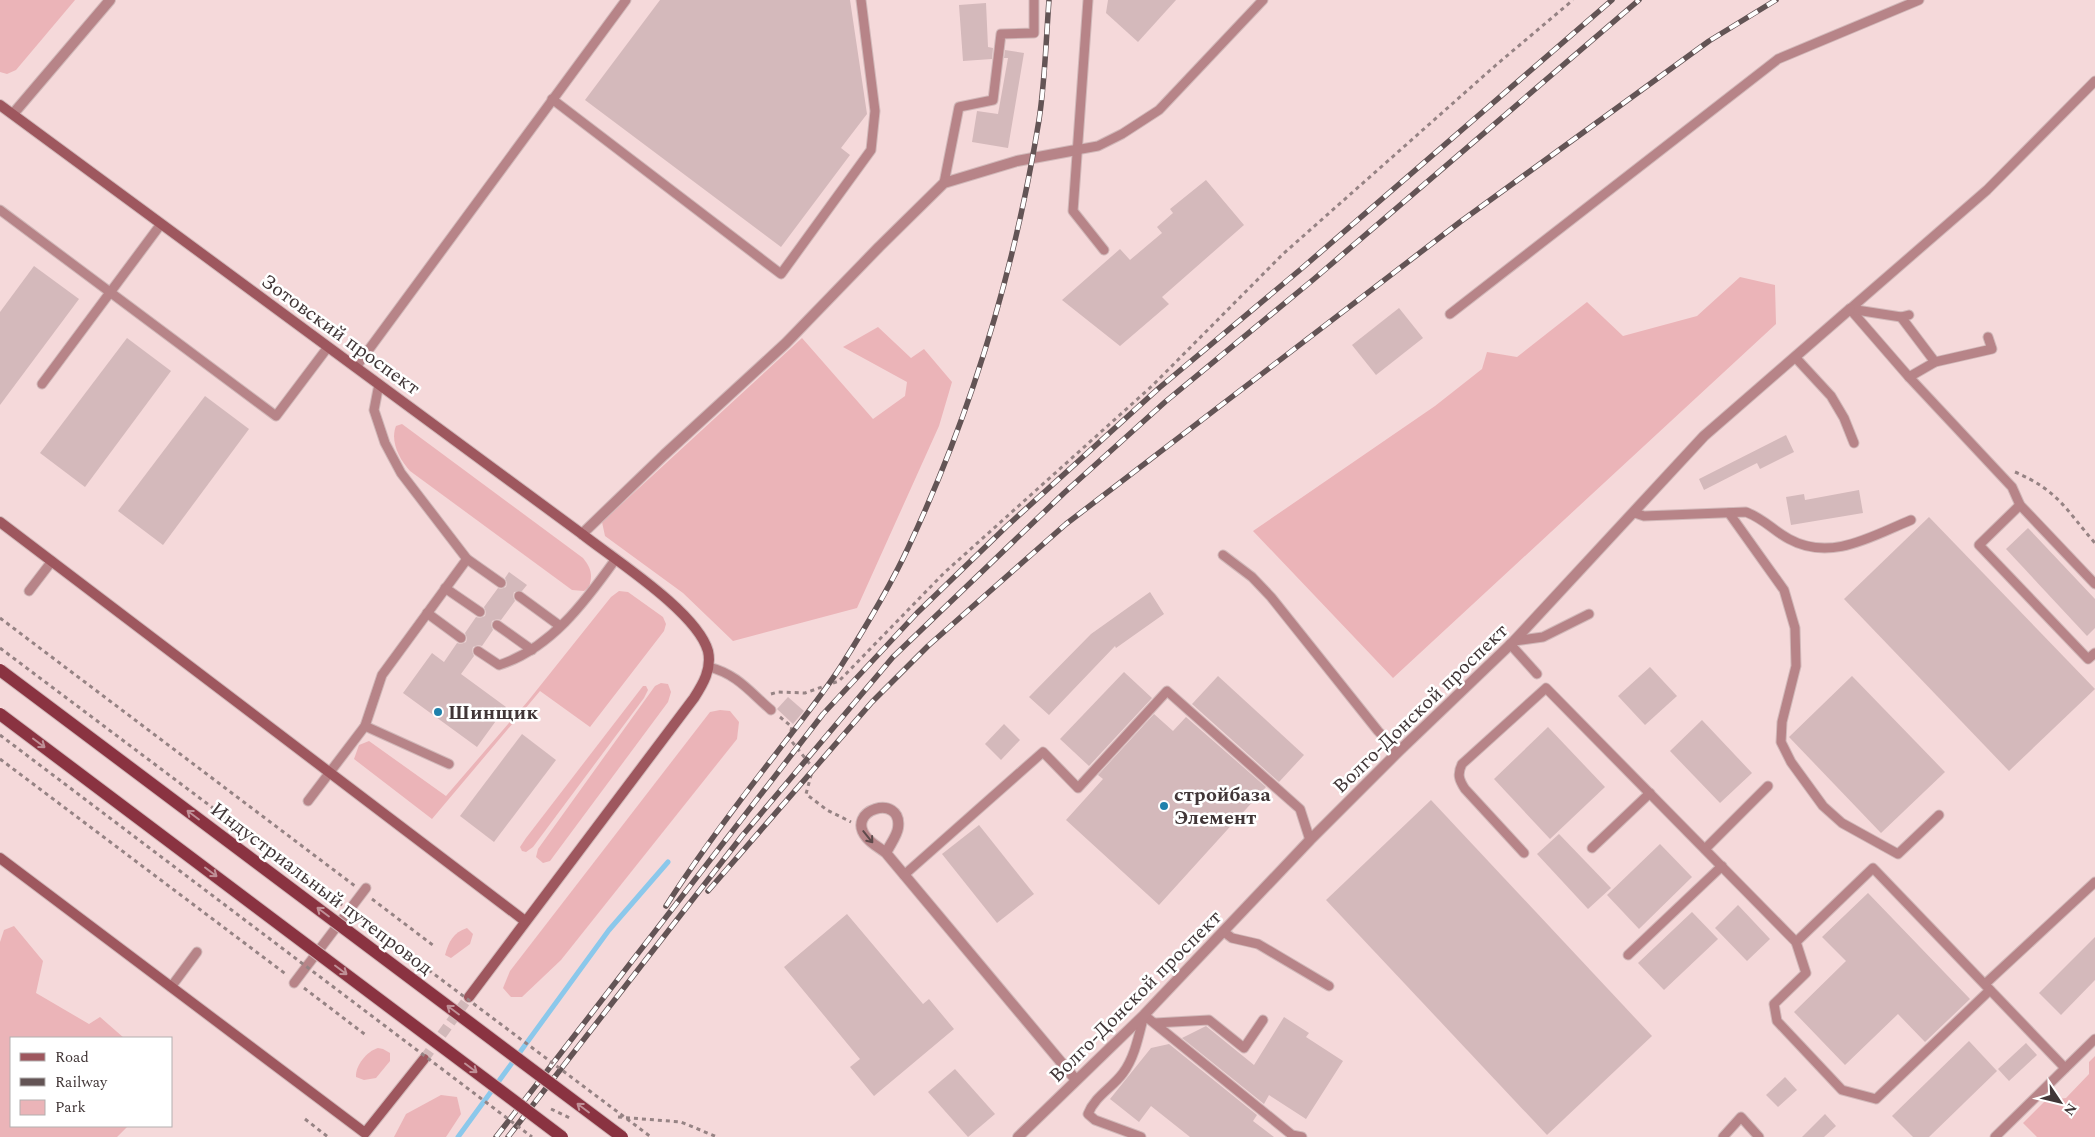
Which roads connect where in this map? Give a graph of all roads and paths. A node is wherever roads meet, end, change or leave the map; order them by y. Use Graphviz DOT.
graph roads {
  1 [pos="110,0"];
  2 [pos="626,0"];
  3 [pos="861,0"];
  4 [pos="1034,0"];
  5 [pos="1088,0"];
  6 [pos="1263,0"];
  7 [pos="1572,0"];
  8 [pos="1919,0"];
  9 [pos="2095,81"];
  10 [pos="552,99"];
  11 [pos="0,104"];
  12 [pos="13,114"];
  13 [pos="1076,150"];
  14 [pos="944,183"];
  15 [pos="0,210"];
  16 [pos="161,224"];
  17 [pos="1104,250"];
  18 [pos="110,292"];
  19 [pos="1850,309"];
  20 [pos="1450,314"];
  21 [pos="1988,337"];
  22 [pos="328,346"];
  23 [pos="1795,357"];
  24 [pos="1936,362"];
  25 [pos="356,367"];
  26 [pos="1909,377"];
  27 [pos="42,384"];
  28 [pos="379,384"];
  29 [pos="1854,443"];
  30 [pos="2009,469"];
  31 [pos="2020,505"];
  32 [pos="1635,513"];
  33 [pos="1729,513"];
  34 [pos="1911,520"];
  35 [pos="0,522"];
  36 [pos="582,534"];
  37 [pos="2095,543"];
  38 [pos="1222,555"];
  39 [pos="467,559"];
  40 [pos="615,560"];
  41 [pos="52,561"];
  42 [pos="501,583"];
  43 [pos="2095,584"];
  44 [pos="445,588"];
  45 [pos="29,591"];
  46 [pos="519,596"];
  47 [pos="480,612"];
  48 [pos="427,613"];
  49 [pos="1589,614"];
  50 [pos="0,618"];
  51 [pos="497,625"];
  52 [pos="560,626"];
  53 [pos="461,638"];
  54 [pos="1512,642"];
  55 [pos="0,648"];
  56 [pos="478,650"];
  57 [pos="532,650"];
  58 [pos="2095,653"];
  59 [pos="709,667"];
  60 [pos="0,670"];
  61 [pos="1537,674"];
  62 [pos="757,698"];
  63 [pos="771,710"];
  64 [pos="0,714"];
  65 [pos="365,726"];
  66 [pos="0,735"];
  67 [pos="1398,752"];
  68 [pos="0,759"];
  69 [pos="449,764"];
  70 [pos="330,772"];
  71 [pos="1768,786"];
  72 [pos="1650,793"];
  73 [pos="308,801"];
  74 [pos="1939,815"];
  75 [pos="862,828"];
  76 [pos="1310,840"];
  77 [pos="1592,848"];
  78 [pos="1705,849"];
  79 [pos="886,853"];
  80 [pos="1524,853"];
  81 [pos="0,858"];
  82 [pos="1722,866"];
  83 [pos="904,875"];
  84 [pos="2095,882"];
  85 [pos="365,890"];
  86 [pos="526,922"];
  87 [pos="1224,932"];
  88 [pos="1796,942"];
  89 [pos="434,946"];
  90 [pos="197,952"];
  91 [pos="1628,955"];
  92 [pos="295,982"];
  93 [pos="1329,986"];
  94 [pos="170,987"];
  95 [pos="1987,987"];
  96 [pos="470,997"];
  97 [pos="1144,1015"];
  98 [pos="1262,1020"];
  99 [pos="1155,1023"];
  100 [pos="367,1036"];
  101 [pos="2095,1039"];
  102 [pos="424,1058"];
  103 [pos="2065,1068"];
  104 [pos="1076,1080"];
  105 [pos="305,1119"];
  106 [pos="363,1135"];
  107 [pos="328,1137"];
  108 [pos="532,1137"];
  109 [pos="562,1137"];
  110 [pos="622,1137"];
  111 [pos="651,1137"];
  112 [pos="1018,1137"];
  113 [pos="1141,1137"];
  114 [pos="1302,1137"];
  115 [pos="1722,1137"];
  116 [pos="1759,1137"];
  117 [pos="1994,1137"];
  1 -- 12 [label="street"];
  2 -- 10 [label="lane"];
  3 -- 10 [label="lane"];
  4 -- 14 [label="lane"];
  5 -- 13 [label="lane"];
  6 -- 13 [label="lane"];
  7 -- 62 [label="path"];
  8 -- 20 [label="lane"];
  9 -- 19 [label="lane"];
  10 -- 25 [label="lane"];
  11 -- 12 [label="street, Зотовский проспект"];
  12 -- 16 [label="street, Зотовский проспект"];
  13 -- 14 [label="street"];
  13 -- 17 [label="lane"];
  14 -- 36 [label="street"];
  15 -- 18 [label="lane"];
  16 -- 18 [label="lane"];
  16 -- 22 [label="street, Зотовский проспект"];
  18 -- 22 [label="lane"];
  18 -- 27 [label="lane"];
  19 -- 23 [label="street, Волго-Донской проспект"];
  19 -- 24 [label="lane"];
  19 -- 26 [label="lane"];
  21 -- 24 [label="lane"];
  22 -- 25 [label="street, Зотовский проспект"];
  23 -- 29 [label="lane"];
  23 -- 32 [label="street, Волго-Донской проспект"];
  24 -- 26 [label="lane"];
  25 -- 28 [label="street, Зотовский проспект"];
  26 -- 31 [label="lane"];
  28 -- 36 [label="street, Зотовский проспект"];
  28 -- 39 [label="lane"];
  30 -- 37 [label="path"];
  31 -- 43 [label="lane"];
  31 -- 58 [label="lane"];
  32 -- 33 [label="lane"];
  32 -- 54 [label="street, Волго-Донской проспект"];
  33 -- 34 [label="lane"];
  33 -- 74 [label="lane"];
  35 -- 41 [label="street"];
  36 -- 40 [label="street, Зотовский проспект"];
  38 -- 67 [label="lane"];
  39 -- 42 [label="lane"];
  39 -- 44 [label="lane"];
  40 -- 52 [label="lane"];
  40 -- 59 [label="street, Зотовский проспект"];
  41 -- 45 [label="lane"];
  41 -- 70 [label="street"];
  44 -- 47 [label="lane"];
  44 -- 48 [label="lane"];
  46 -- 52 [label="lane"];
  48 -- 53 [label="lane"];
  48 -- 65 [label="lane"];
  49 -- 54 [label="lane"];
  50 -- 85 [label="path"];
  51 -- 57 [label="lane"];
  52 -- 57 [label="lane"];
  54 -- 61 [label="lane"];
  54 -- 67 [label="street, Волго-Донской проспект"];
  55 -- 111 [label="path, bridge"];
  56 -- 57 [label="lane"];
  59 -- 62 [label="lane"];
  59 -- 86 [label="street"];
  110 -- 60 [label="main road, Индустриальный путепровод, one-way, bridge"];
  62 -- 63 [label="lane"];
  63 -- 75 [label="path"];
  64 -- 109 [label="main road, one-way, bridge"];
  65 -- 69 [label="lane"];
  65 -- 70 [label="lane"];
  66 -- 108 [label="path, bridge"];
  67 -- 76 [label="street, Волго-Донской проспект"];
  68 -- 92 [label="path"];
  70 -- 73 [label="lane"];
  70 -- 86 [label="street"];
  71 -- 78 [label="lane"];
  72 -- 77 [label="lane"];
  72 -- 78 [label="lane"];
  72 -- 80 [label="lane"];
  75 -- 79 [label="street, one-way"];
  75 -- 79 [label="street"];
  76 -- 83 [label="lane"];
  76 -- 87 [label="street, Волго-Донской проспект"];
  78 -- 82 [label="lane"];
  79 -- 83 [label="street"];
  81 -- 94 [label="street"];
  82 -- 88 [label="lane"];
  82 -- 91 [label="lane"];
  83 -- 104 [label="street"];
  84 -- 95 [label="lane"];
  85 -- 89 [label="path"];
  85 -- 92 [label="lane"];
  86 -- 96 [label="street"];
  87 -- 93 [label="lane"];
  87 -- 97 [label="street, Волго-Донской проспект"];
  88 -- 95 [label="lane"];
  88 -- 95 [label="lane"];
  90 -- 94 [label="lane"];
  92 -- 100 [label="path"];
  94 -- 106 [label="street"];
  95 -- 103 [label="lane"];
  97 -- 99 [label="lane"];
  97 -- 104 [label="street, Волго-Донской проспект"];
  97 -- 113 [label="lane"];
  98 -- 99 [label="lane"];
  99 -- 114 [label="lane"];
  101 -- 103 [label="lane"];
  102 -- 106 [label="street"];
  103 -- 117 [label="lane"];
  104 -- 112 [label="street, Волго-Донской проспект"];
  105 -- 107 [label="path"];
  115 -- 116 [label="lane"];
}
